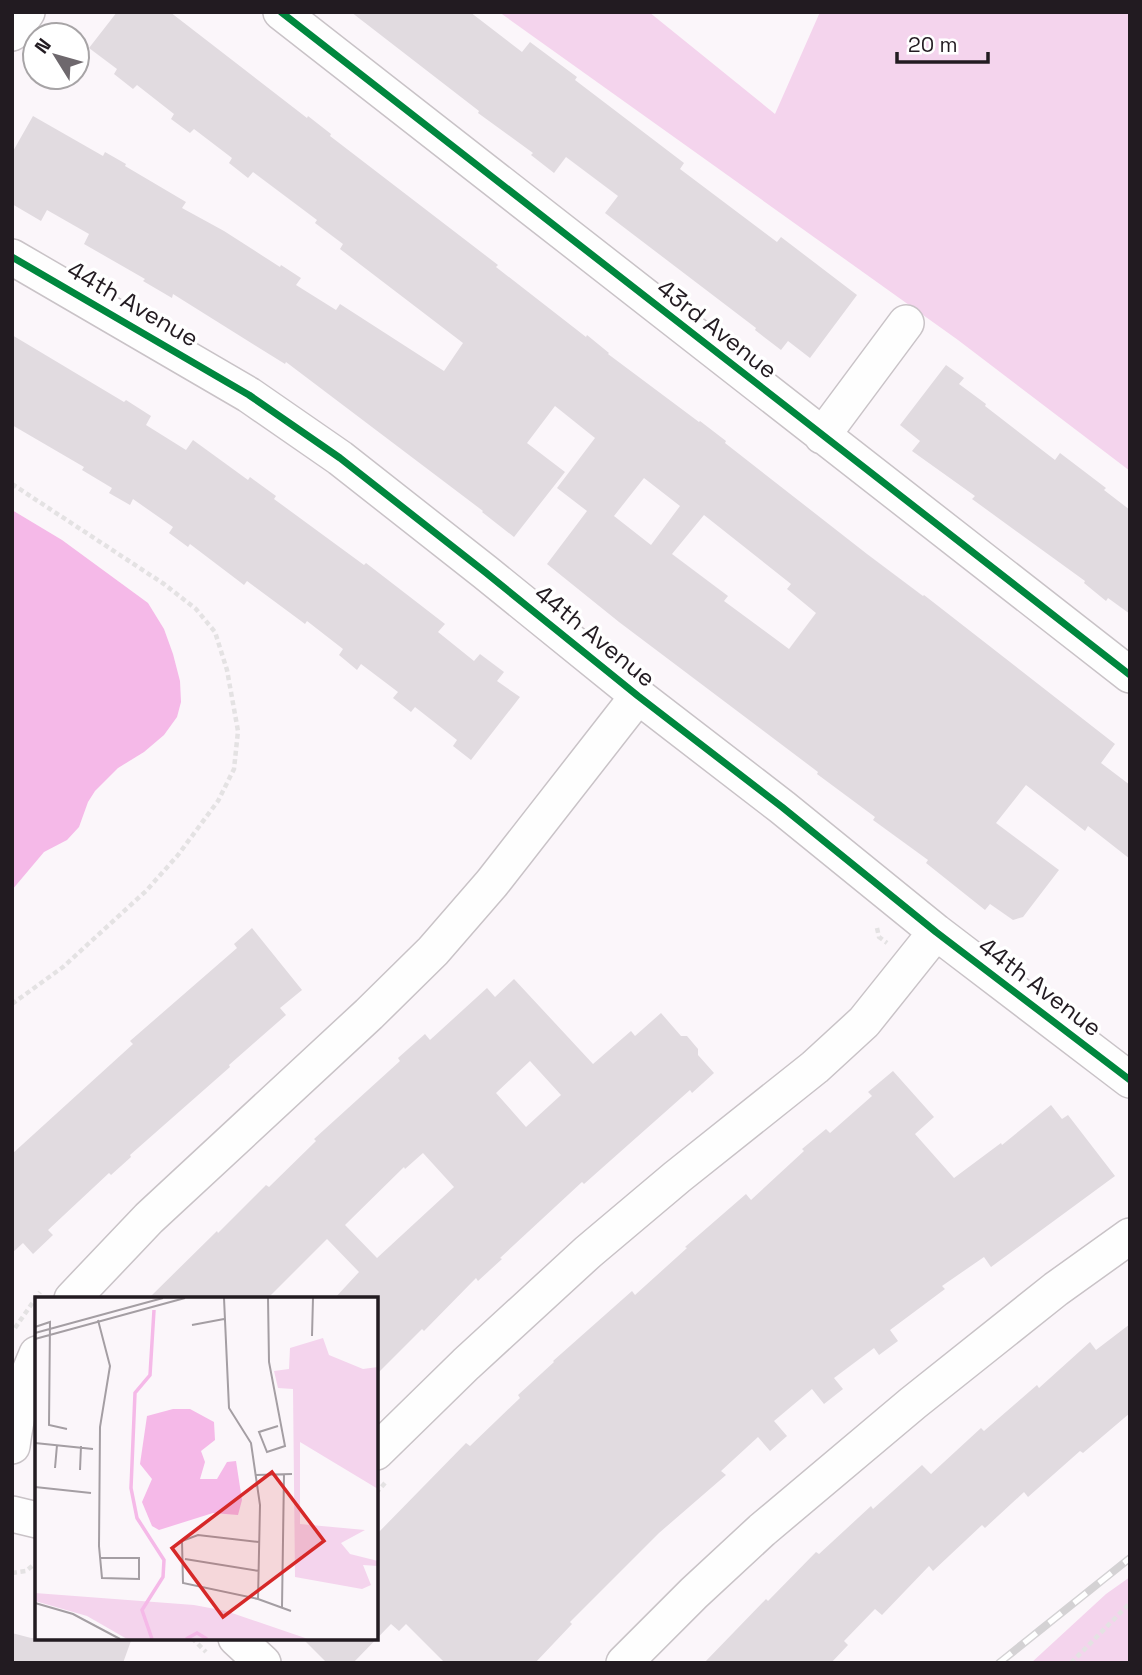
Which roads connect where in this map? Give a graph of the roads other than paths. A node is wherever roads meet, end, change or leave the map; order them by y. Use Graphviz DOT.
graph roads {
  1 [pos="27,12"];
  2 [pos="281,12"];
  3 [pos="12,33"];
  4 [pos="12,257"];
  5 [pos="906,323"];
  6 [pos="822,436"];
  7 [pos="1130,675"];
  8 [pos="638,696"];
  9 [pos="936,932"];
  10 [pos="1130,1080"];
  11 [pos="1130,1236"];
  12 [pos="56,1295"];
  13 [pos="35,1358"];
  14 [pos="12,1446"];
  15 [pos="385,1464"];
  16 [pos="12,1514"];
  17 [pos="35,1520"];
  18 [pos="238,1640"];
  19 [pos="263,1663"];
  20 [pos="624,1663"];
  1 -- 3 [label="street"];
  2 -- 6 [label="street, 43rd Avenue"];
  4 -- 8 [label="street, 44th Avenue"];
  5 -- 6 [label="street"];
  6 -- 7 [label="street, 43rd Avenue"];
  8 -- 9 [label="street, 44th Avenue"];
  8 -- 12 [label="street"];
  9 -- 10 [label="street, 44th Avenue"];
  9 -- 15 [label="street"];
  11 -- 20 [label="street"];
  13 -- 14 [label="street"];
  16 -- 17 [label="street"];
  18 -- 19 [label="street"];
}
